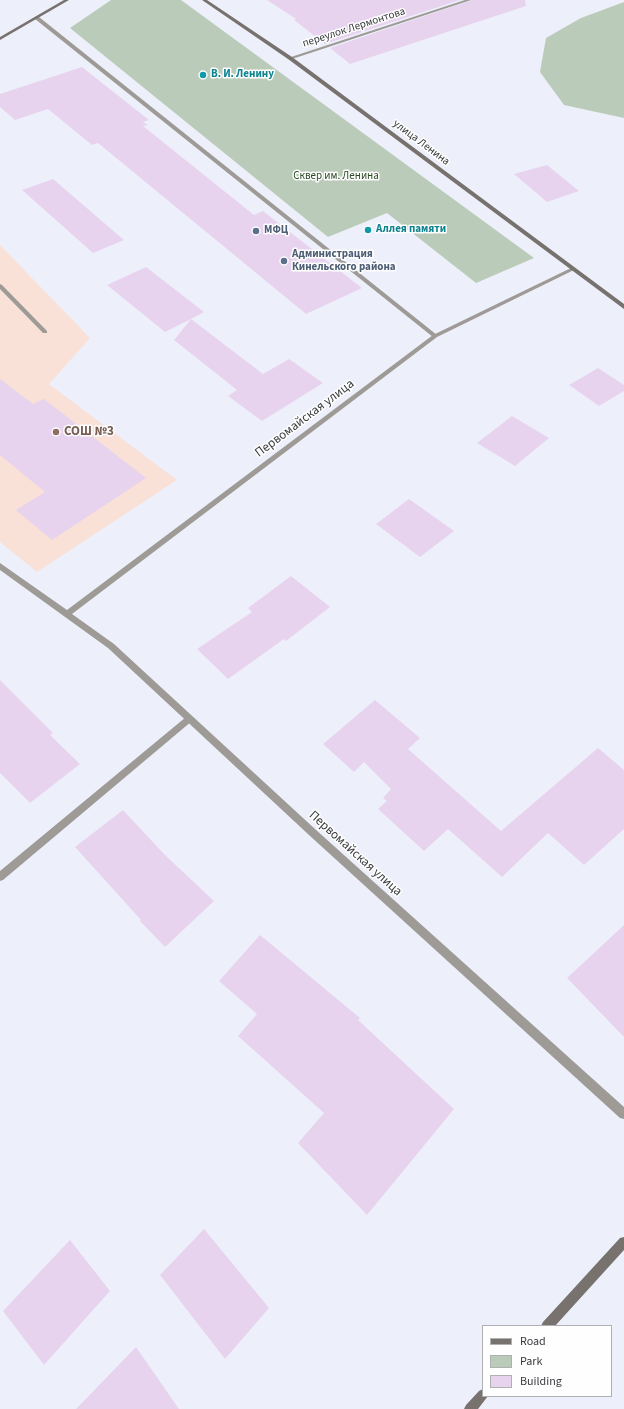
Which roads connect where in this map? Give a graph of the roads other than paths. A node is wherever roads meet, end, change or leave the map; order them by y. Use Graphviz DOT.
graph roads {
  1 [pos="67,0"];
  2 [pos="204,0"];
  3 [pos="469,0"];
  4 [pos="37,18"];
  5 [pos="0,38"];
  6 [pos="290,58"];
  7 [pos="573,269"];
  8 [pos="0,286"];
  9 [pos="624,307"];
  10 [pos="45,332"];
  11 [pos="435,336"];
  12 [pos="0,566"];
  13 [pos="67,614"];
  14 [pos="189,719"];
  15 [pos="0,877"];
  16 [pos="624,1114"];
  17 [pos="624,1242"];
  18 [pos="548,1325"];
  19 [pos="482,1396"];
  20 [pos="470,1409"];
  1 -- 4 [label="street"];
  2 -- 6 [label="street, улица Ленина"];
  3 -- 6 [label="street, переулок Лермонтова"];
  4 -- 5 [label="street"];
  4 -- 11 [label="street"];
  6 -- 7 [label="street, улица Ленина"];
  7 -- 9 [label="street, улица Ленина"];
  7 -- 11 [label="street, Первомайская улица"];
  8 -- 10 [label="street"];
  11 -- 13 [label="street, Первомайская улица"];
  12 -- 13 [label="street, Первомайская улица"];
  13 -- 14 [label="street, Первомайская улица"];
  14 -- 15 [label="street"];
  14 -- 16 [label="street, Первомайская улица"];
  17 -- 18 [label="street"];
  19 -- 20 [label="street"];
}
